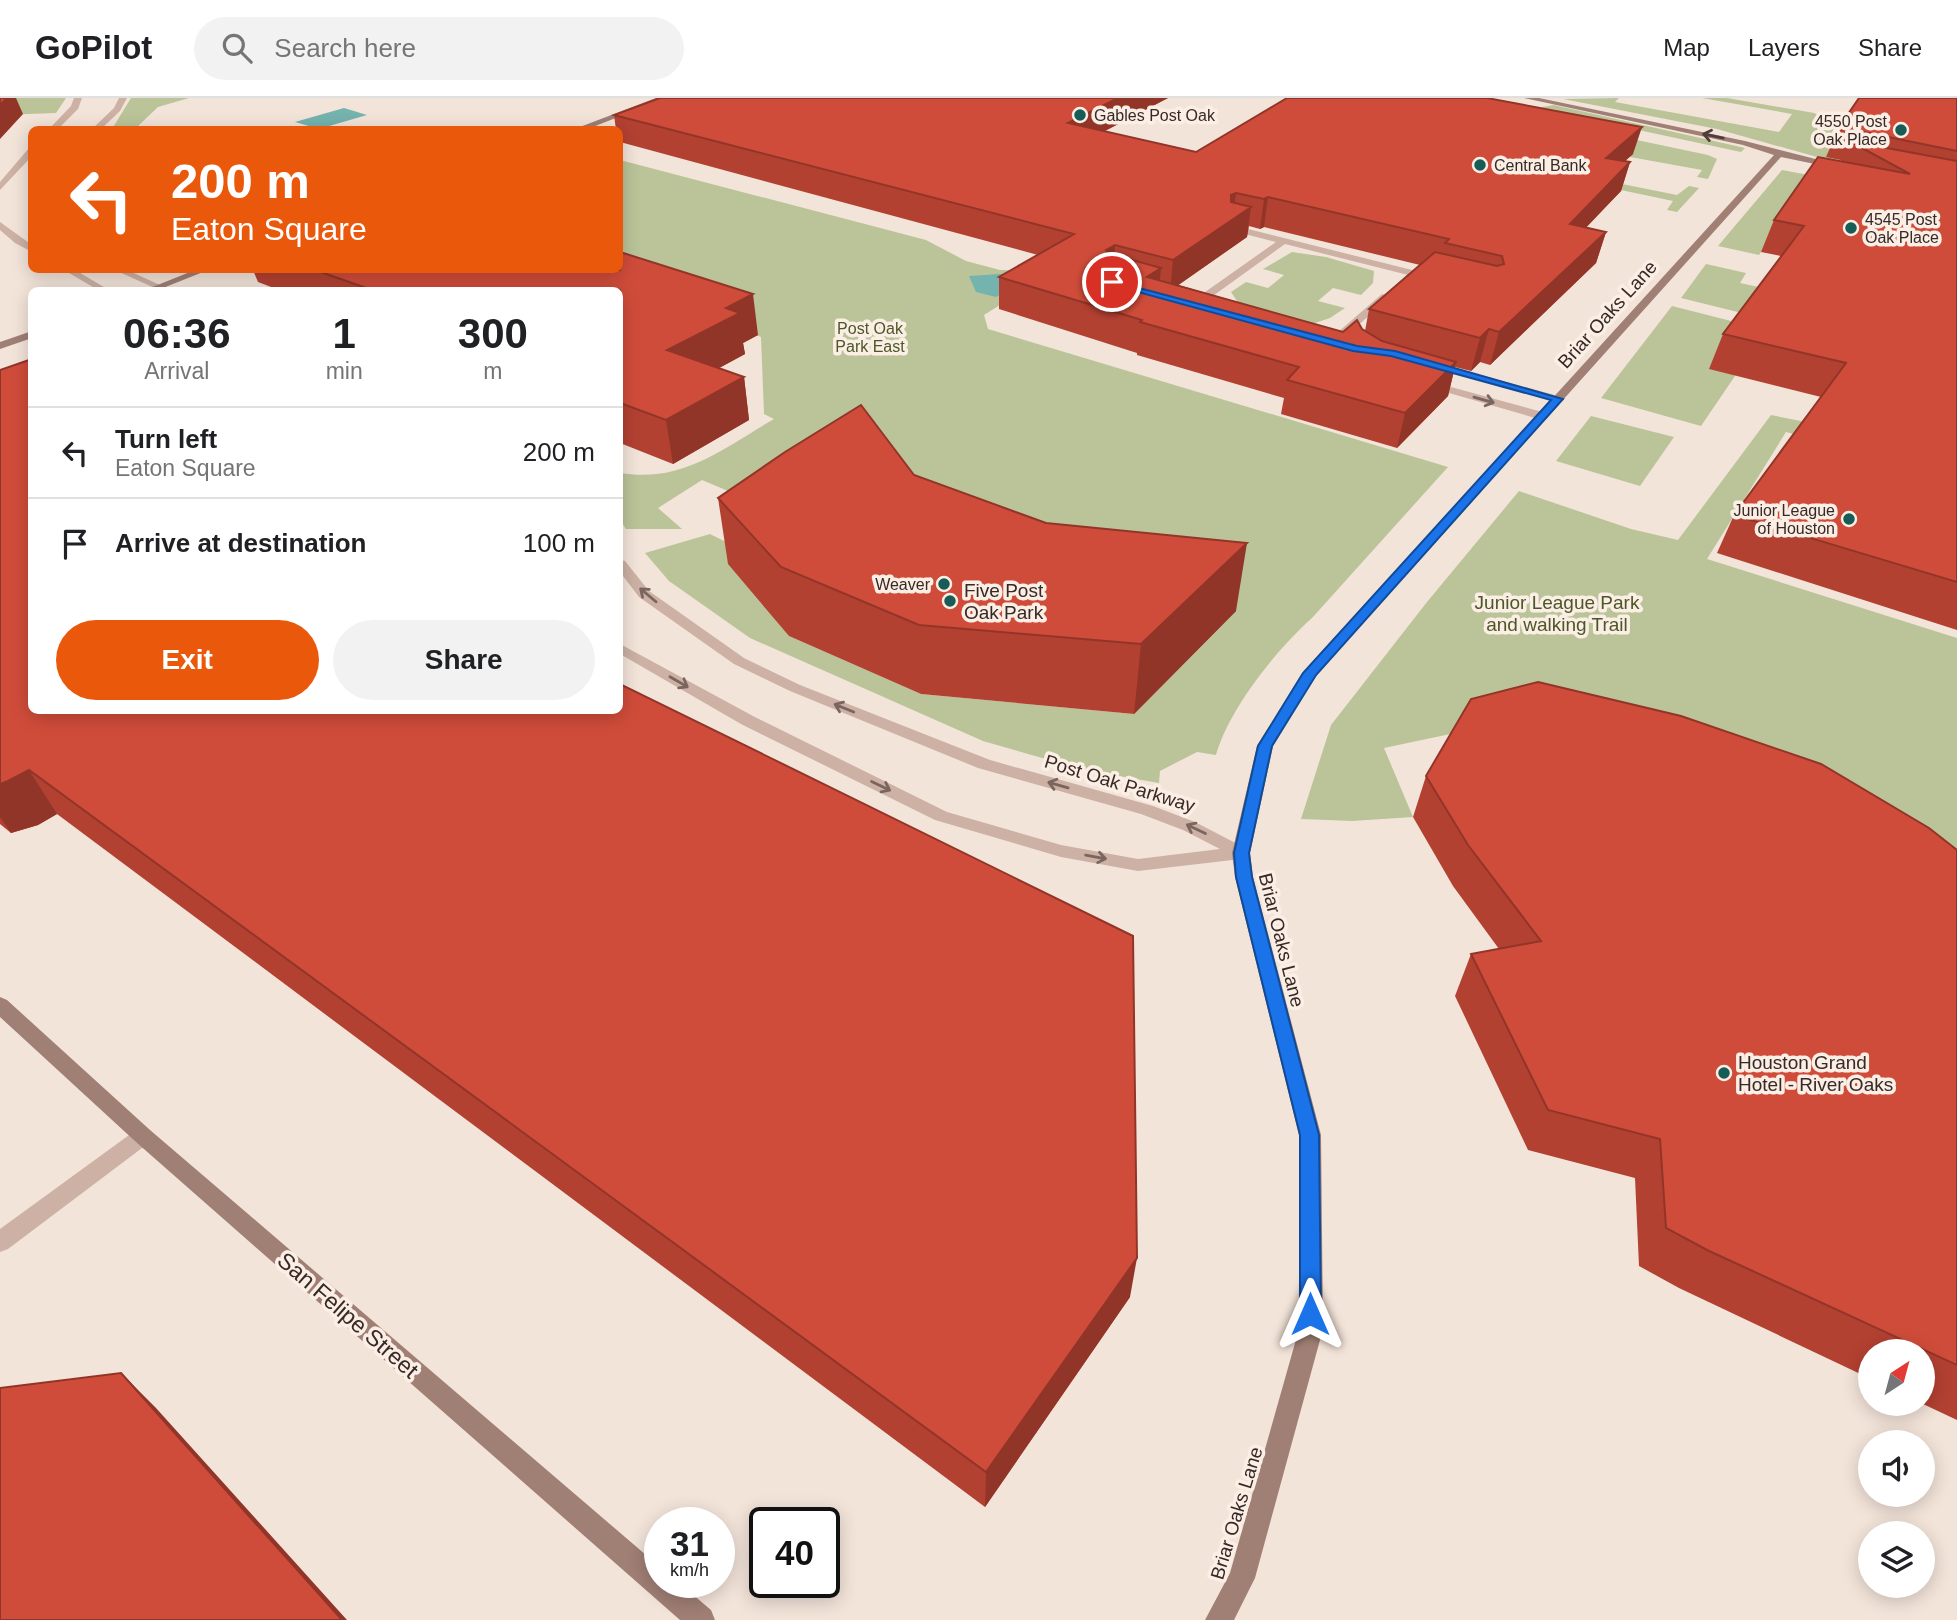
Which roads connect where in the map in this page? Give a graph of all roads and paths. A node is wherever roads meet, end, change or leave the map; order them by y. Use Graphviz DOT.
graph roads {
  1 [pos="78,98"];
  2 [pos="123,98"];
  3 [pos="663,98"];
  4 [pos="1528,98"];
  5 [pos="56,126"];
  6 [pos="99,126"];
  7 [pos="587,126"];
  8 [pos="1738,153"];
  9 [pos="1779,154"];
  10 [pos="28,155"];
  11 [pos="1847,168"];
  12 [pos="0,187"];
  13 [pos="0,225"];
  14 [pos="1232,228"];
  15 [pos="1283,241"];
  16 [pos="28,247"];
  17 [pos="74,273"];
  18 [pos="126,273"];
  19 [pos="196,273"];
  20 [pos="1413,273"];
  21 [pos="1438,279"];
  22 [pos="1403,281"];
  23 [pos="99,287"];
  24 [pos="152,287"];
  25 [pos="165,287"];
  26 [pos="1393,290"];
  27 [pos="1183,301"];
  28 [pos="1195,304"];
  29 [pos="1207,307"];
  30 [pos="28,335"];
  31 [pos="1339,343"];
  32 [pos="0,345"];
  33 [pos="1424,362"];
  34 [pos="1420,382"];
  35 [pos="1558,399"];
  36 [pos="1542,416"];
  37 [pos="623,568"];
  38 [pos="623,650"];
  39 [pos="1241,853"];
  40 [pos="0,1005"];
  41 [pos="143,1136"];
  42 [pos="0,1242"];
  43 [pos="701,1620"];
  44 [pos="1219,1620"];
  1 -- 5 [label="street"];
  2 -- 6 [label="street"];
  3 -- 7 [label="street"];
  9 -- 4 [label="street, one-way"];
  8 -- 9 [label="street"];
  9 -- 11 [label="street"];
  9 -- 35 [label="street, Briar Oaks Lane"];
  10 -- 12 [label="street"];
  13 -- 16 [label="street"];
  14 -- 15 [label="street"];
  15 -- 20 [label="street"];
  15 -- 28 [label="street"];
  17 -- 23 [label="street"];
  18 -- 24 [label="street"];
  19 -- 25 [label="street"];
  20 -- 21 [label="street"];
  20 -- 22 [label="street"];
  26 -- 31 [label="street"];
  27 -- 28 [label="street"];
  28 -- 29 [label="street"];
  30 -- 32 [label="street"];
  33 -- 35 [label="street"];
  34 -- 36 [label="street, one-way"];
  35 -- 36 [label="street, Briar Oaks Lane"];
  36 -- 39 [label="street, Briar Oaks Lane"];
  39 -- 37 [label="street, Post Oak Parkway, one-way"];
  38 -- 39 [label="street, one-way"];
  39 -- 44 [label="street, Briar Oaks Lane"];
  40 -- 41 [label="street, San Felipe Street"];
  41 -- 42 [label="street"];
  41 -- 43 [label="street, San Felipe Street"];
}
